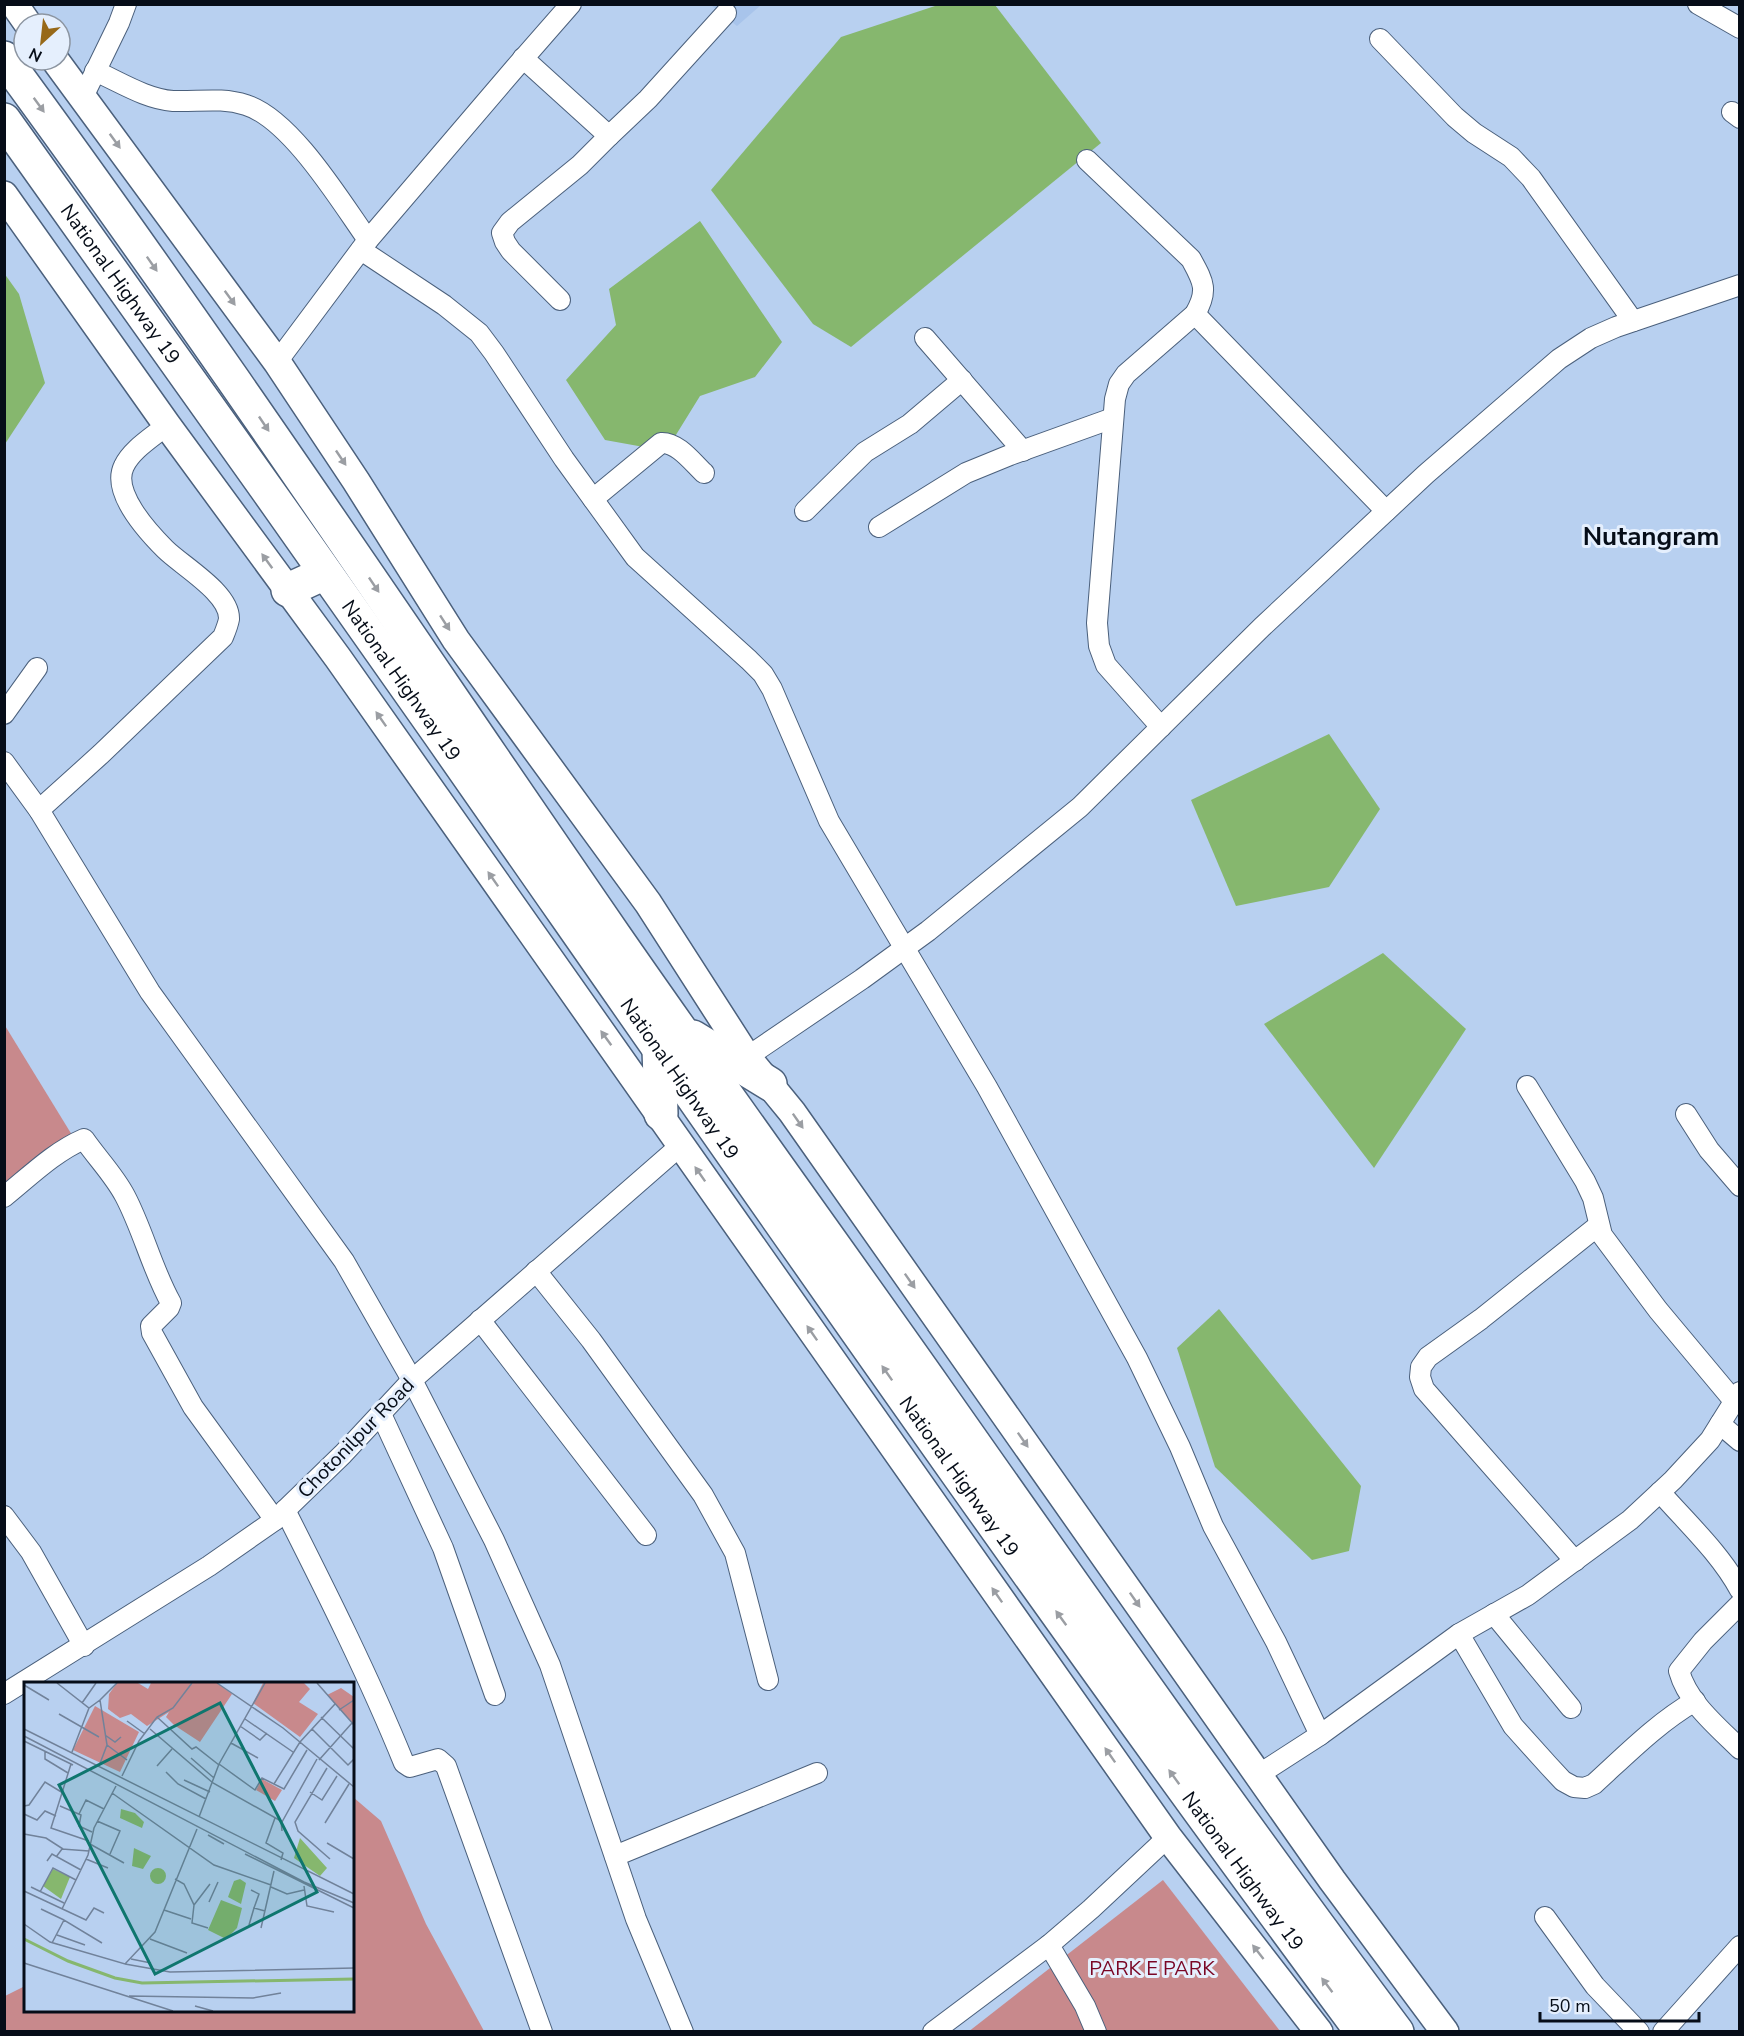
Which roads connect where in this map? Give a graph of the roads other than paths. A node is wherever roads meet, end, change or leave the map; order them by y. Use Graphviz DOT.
graph roads {
  1 [pos="126,4"];
  2 [pos="572,4"];
  3 [pos="1698,4"];
  4 [pos="726,13"];
  5 [pos="1740,28"];
  6 [pos="1380,39"];
  7 [pos="4,58"];
  8 [pos="523,58"];
  9 [pos="95,71"];
  10 [pos="64,72"];
  11 [pos="83,97"];
  12 [pos="4,120"];
  13 [pos="609,136"];
  14 [pos="1087,160"];
  15 [pos="4,195"];
  16 [pos="364,245"];
  17 [pos="1740,285"];
  18 [pos="560,300"];
  19 [pos="1195,314"];
  20 [pos="1633,321"];
  21 [pos="925,338"];
  22 [pos="277,362"];
  23 [pos="962,380"];
  24 [pos="1113,418"];
  25 [pos="167,425"];
  26 [pos="1023,451"];
  27 [pos="704,473"];
  28 [pos="593,499"];
  29 [pos="805,510"];
  30 [pos="1386,511"];
  31 [pos="879,527"];
  32 [pos="326,573"];
  33 [pos="288,590"];
  34 [pos="38,668"];
  35 [pos="4,714"];
  36 [pos="1161,727"];
  37 [pos="4,762"];
  38 [pos="39,810"];
  39 [pos="906,947"];
  40 [pos="670,1039"];
  41 [pos="747,1057"];
  42 [pos="770,1084"];
  43 [pos="1527,1086"];
  44 [pos="661,1114"];
  45 [pos="1686,1114"];
  46 [pos="680,1146"];
  47 [pos="1740,1186"];
  48 [pos="4,1197"];
  49 [pos="1599,1225"];
  50 [pos="536,1271"];
  51 [pos="480,1320"];
  52 [pos="412,1380"];
  53 [pos="1737,1397"];
  54 [pos="381,1414"];
  55 [pos="1720,1424"];
  56 [pos="1740,1441"];
  57 [pos="1660,1492"];
  58 [pos="280,1515"];
  59 [pos="4,1516"];
  60 [pos="646,1535"];
  61 [pos="1575,1561"];
  62 [pos="1740,1590"];
  63 [pos="1740,1604"];
  64 [pos="1494,1614"];
  65 [pos="1459,1634"];
  66 [pos="84,1646"];
  67 [pos="768,1680"];
  68 [pos="4,1694"];
  69 [pos="495,1695"];
  70 [pos="1695,1701"];
  71 [pos="1571,1708"];
  72 [pos="1320,1735"];
  73 [pos="1740,1749"];
  74 [pos="817,1773"];
  75 [pos="1258,1775"];
  76 [pos="1167,1837"];
  77 [pos="615,1856"];
  78 [pos="1545,1917"];
  79 [pos="1049,1945"];
  80 [pos="1739,1949"];
  81 [pos="542,2031"];
  82 [pos="683,2031"];
  83 [pos="933,2031"];
  84 [pos="1096,2031"];
  85 [pos="1317,2031"];
  86 [pos="1362,2031"];
  87 [pos="1397,2031"];
  88 [pos="1445,2031"];
  89 [pos="1639,2031"];
  90 [pos="1663,2031"];
  1 -- 9 [label="street"];
  2 -- 8 [label="street"];
  3 -- 5 [label="street"];
  4 -- 13 [label="street"];
  6 -- 20 [label="street"];
  7 -- 40 [label="highway, one-way"];
  8 -- 13 [label="street"];
  8 -- 16 [label="street"];
  9 -- 11 [label="street"];
  9 -- 16 [label="street"];
  10 -- 11 [label="main road"];
  11 -- 22 [label="main road, one-way"];
  12 -- 32 [label="highway, National Highway 19"];
  13 -- 18 [label="street"];
  14 -- 19 [label="street"];
  15 -- 25 [label="main road"];
  16 -- 22 [label="street"];
  16 -- 28 [label="street"];
  17 -- 20 [label="street"];
  19 -- 24 [label="street"];
  19 -- 30 [label="street"];
  20 -- 30 [label="street"];
  21 -- 23 [label="street"];
  22 -- 41 [label="main road, one-way"];
  23 -- 26 [label="street"];
  23 -- 29 [label="street"];
  24 -- 26 [label="street"];
  24 -- 36 [label="street"];
  33 -- 25 [label="main road, one-way"];
  25 -- 38 [label="street"];
  26 -- 31 [label="street"];
  27 -- 28 [label="street"];
  28 -- 39 [label="street"];
  30 -- 36 [label="street"];
  32 -- 33 [label="highway"];
  32 -- 40 [label="highway, National Highway 19"];
  44 -- 33 [label="main road, one-way"];
  34 -- 35 [label="street"];
  36 -- 39 [label="street"];
  37 -- 38 [label="street"];
  38 -- 52 [label="street"];
  39 -- 41 [label="street"];
  39 -- 72 [label="street"];
  40 -- 42 [label="highway"];
  40 -- 44 [label="highway"];
  86 -- 40 [label="highway, National Highway 19, one-way"];
  40 -- 87 [label="highway"];
  41 -- 42 [label="main road"];
  42 -- 75 [label="main road, one-way"];
  43 -- 49 [label="street"];
  44 -- 46 [label="main road"];
  45 -- 47 [label="street"];
  46 -- 50 [label="street, Chotonilpur Road"];
  76 -- 46 [label="main road, one-way"];
  48 -- 58 [label="street"];
  49 -- 53 [label="street"];
  49 -- 61 [label="street"];
  50 -- 51 [label="street, Chotonilpur Road"];
  50 -- 67 [label="street"];
  51 -- 52 [label="street, Chotonilpur Road"];
  51 -- 60 [label="street"];
  52 -- 54 [label="street, Chotonilpur Road"];
  52 -- 77 [label="street"];
  53 -- 55 [label="street"];
  54 -- 58 [label="street, Chotonilpur Road"];
  54 -- 69 [label="street"];
  55 -- 56 [label="street"];
  55 -- 57 [label="street"];
  57 -- 61 [label="street"];
  57 -- 62 [label="street"];
  58 -- 66 [label="street, Chotonilpur Road"];
  58 -- 81 [label="street"];
  59 -- 66 [label="street"];
  61 -- 64 [label="street"];
  63 -- 70 [label="street"];
  64 -- 65 [label="street"];
  64 -- 71 [label="street"];
  65 -- 70 [label="street"];
  65 -- 72 [label="street"];
  66 -- 68 [label="street, Chotonilpur Road"];
  70 -- 73 [label="street"];
  72 -- 75 [label="street"];
  74 -- 77 [label="street"];
  75 -- 88 [label="main road"];
  76 -- 79 [label="street"];
  85 -- 76 [label="main road, one-way"];
  77 -- 82 [label="street"];
  78 -- 89 [label="street"];
  79 -- 83 [label="street"];
  79 -- 84 [label="street"];
  80 -- 90 [label="street"];
}
